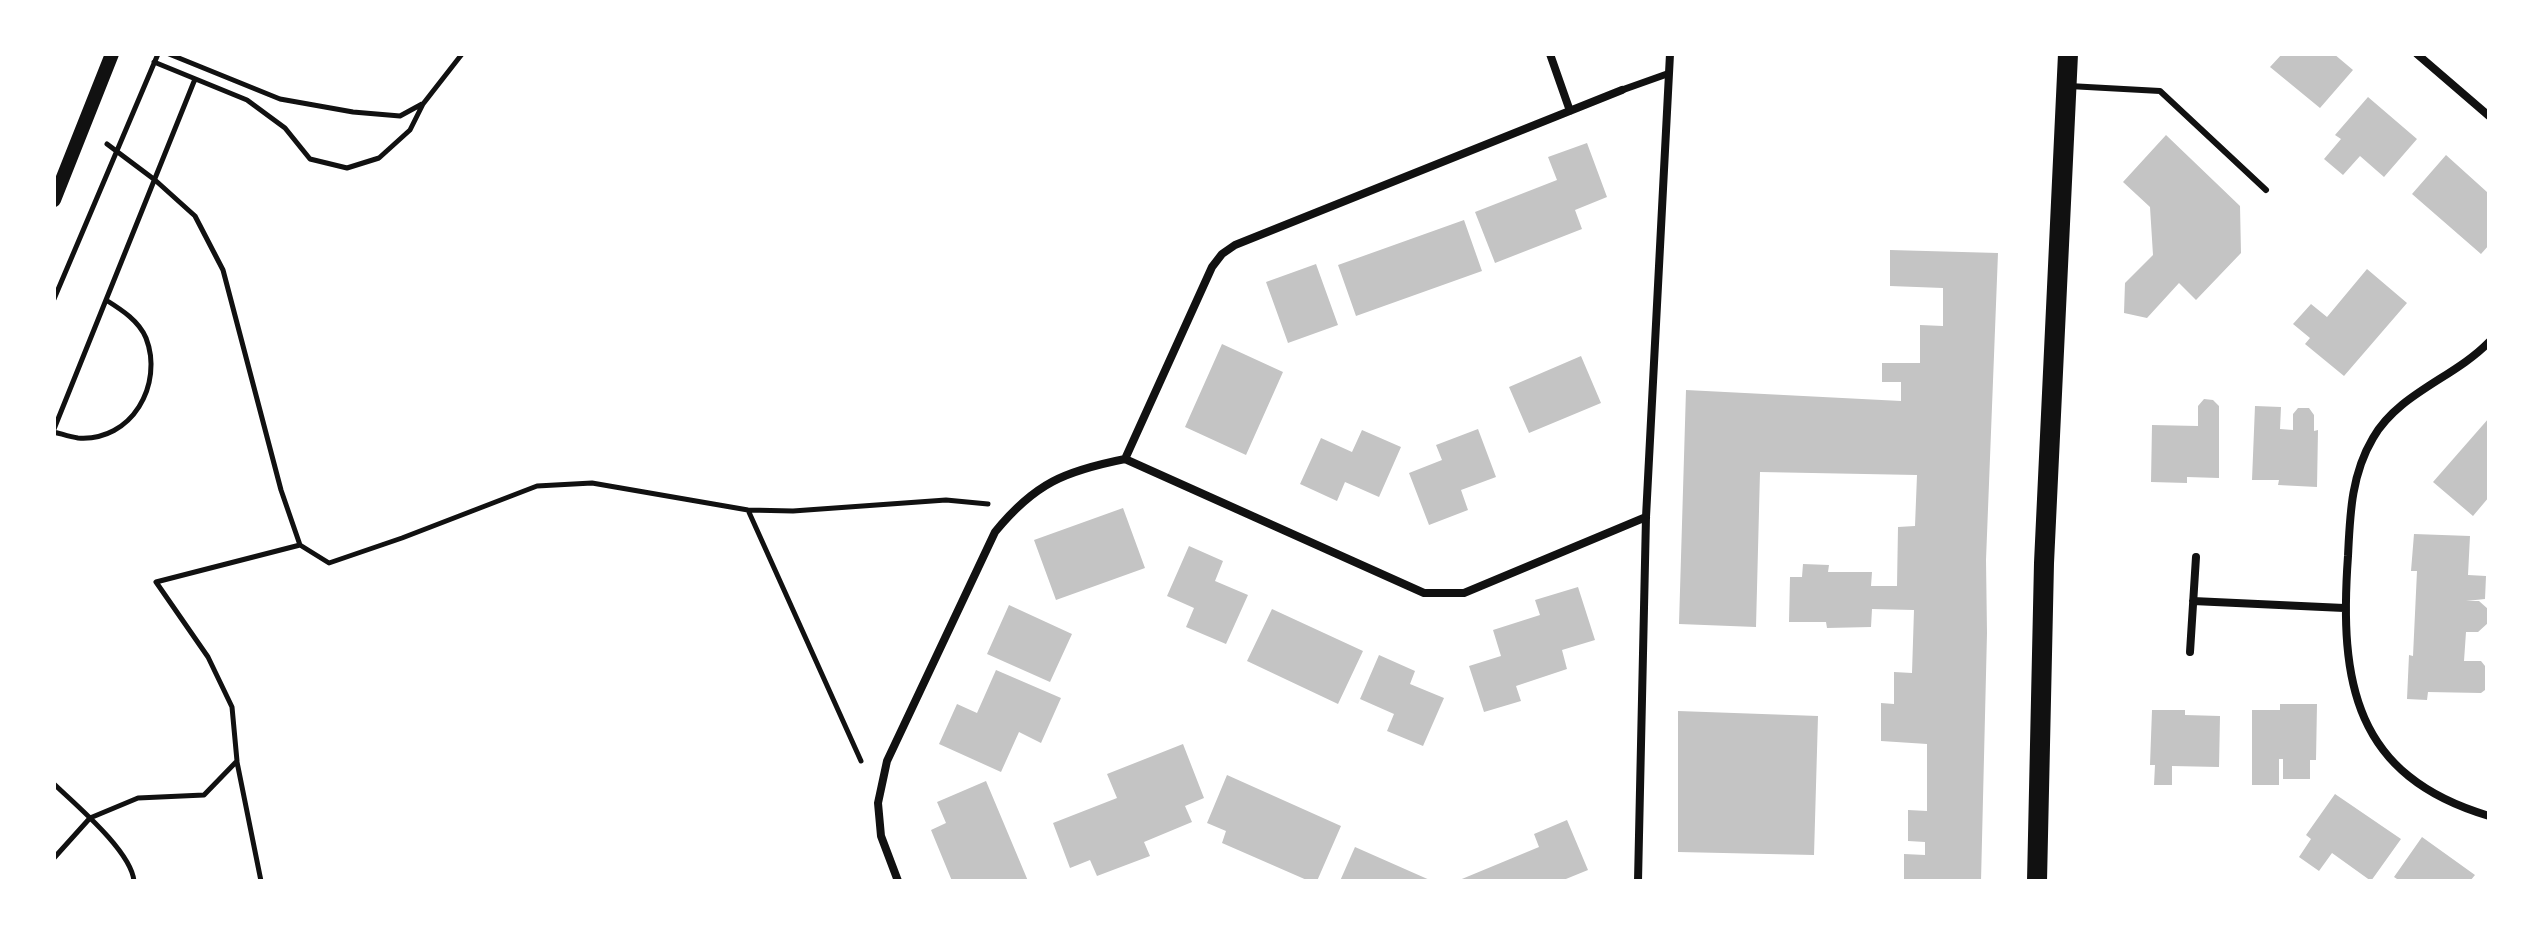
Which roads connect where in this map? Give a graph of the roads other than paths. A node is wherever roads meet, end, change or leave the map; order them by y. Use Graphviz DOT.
graph roads {
  1 [pos="112,54"];
  2 [pos="1550,54"];
  3 [pos="1670,54"];
  4 [pos="2068,54"];
  5 [pos="2417,54"];
  6 [pos="1667,74"];
  7 [pos="2067,86"];
  8 [pos="1622,90"];
  9 [pos="1570,111"];
  10 [pos="2489,116"];
  11 [pos="2266,190"];
  12 [pos="54,200"];
  13 [pos="2489,342"];
  14 [pos="1125,459"];
  15 [pos="1646,517"];
  16 [pos="2196,557"];
  17 [pos="2193,601"];
  18 [pos="2344,608"];
  19 [pos="2190,652"];
  20 [pos="2489,816"];
  21 [pos="898,881"];
  22 [pos="1638,881"];
  23 [pos="2037,881"];
  1 -- 12 [label="street"];
  2 -- 9 [label="street"];
  3 -- 6 [label="street"];
  4 -- 7 [label="main road"];
  5 -- 10 [label="street"];
  6 -- 8 [label="street"];
  6 -- 15 [label="street"];
  7 -- 11 [label="lane"];
  7 -- 23 [label="main road"];
  8 -- 9 [label="street"];
  9 -- 14 [label="street"];
  13 -- 18 [label="street"];
  14 -- 15 [label="street"];
  14 -- 21 [label="street"];
  15 -- 22 [label="street"];
  16 -- 17 [label="street"];
  17 -- 18 [label="street"];
  17 -- 19 [label="street"];
  18 -- 20 [label="street"];
}
